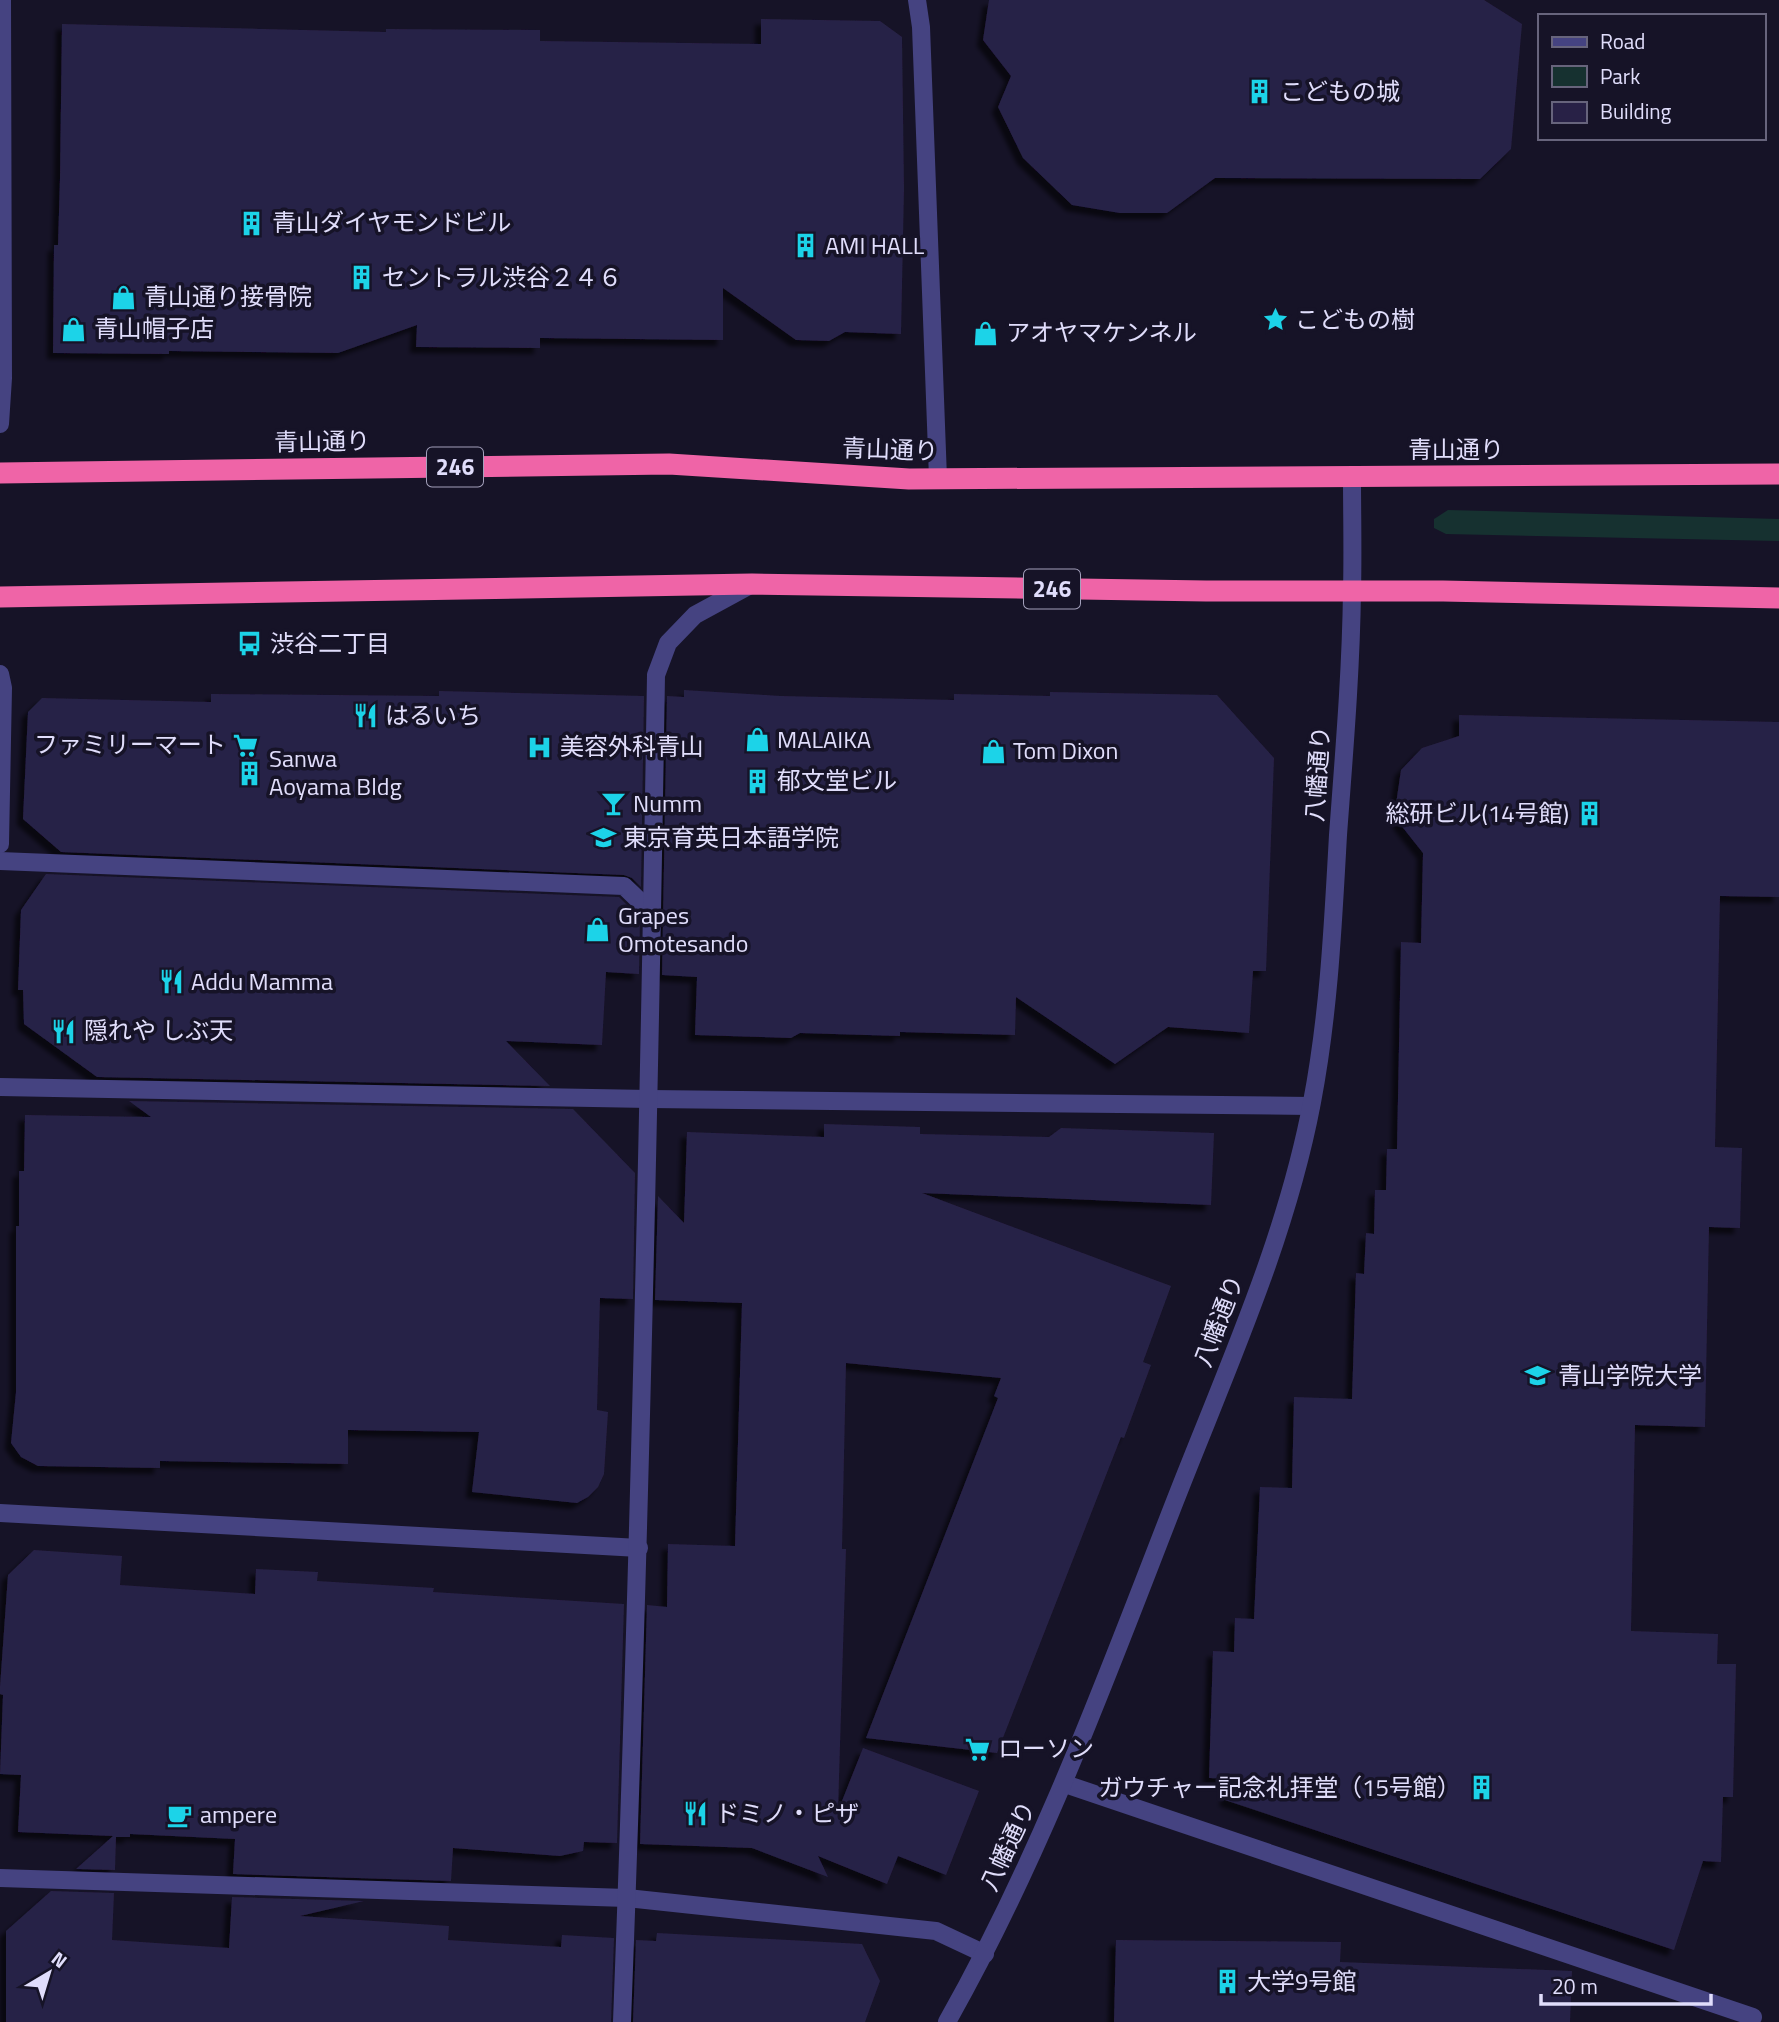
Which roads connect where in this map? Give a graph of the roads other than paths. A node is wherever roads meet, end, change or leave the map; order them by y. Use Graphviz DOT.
graph roads {
  1 [pos="2,0"];
  2 [pos="916,0"];
  3 [pos="0,424"];
  4 [pos="0,473"];
  5 [pos="1779,474"];
  6 [pos="1352,477"];
  7 [pos="938,478"];
  8 [pos="752,584"];
  9 [pos="1352,590"];
  10 [pos="0,597"];
  11 [pos="1779,598"];
  12 [pos="0,674"];
  13 [pos="0,844"];
  14 [pos="0,861"];
  15 [pos="652,913"];
  16 [pos="0,1087"];
  17 [pos="649,1099"];
  18 [pos="1311,1105"];
  19 [pos="0,1513"];
  20 [pos="639,1548"];
  21 [pos="1065,1784"];
  22 [pos="0,1878"];
  23 [pos="627,1898"];
  24 [pos="985,1954"];
  25 [pos="1753,2017"];
  26 [pos="622,2022"];
  27 [pos="947,2022"];
  1 -- 3 [label="street"];
  2 -- 7 [label="street"];
  4 -- 7 [label="highway, 青山通り / 246"];
  5 -- 6 [label="highway, 青山通り / 246"];
  6 -- 7 [label="highway, 青山通り / 246"];
  6 -- 9 [label="street, 八幡通り"];
  8 -- 9 [label="highway, 246"];
  8 -- 10 [label="highway, 246"];
  8 -- 15 [label="street"];
  9 -- 11 [label="highway, 246"];
  9 -- 18 [label="street, 八幡通り"];
  12 -- 13 [label="street"];
  14 -- 15 [label="street"];
  15 -- 17 [label="street"];
  16 -- 17 [label="street"];
  17 -- 18 [label="street"];
  17 -- 20 [label="street"];
  18 -- 21 [label="street, 八幡通り"];
  19 -- 20 [label="street"];
  20 -- 23 [label="street"];
  21 -- 24 [label="street, 八幡通り"];
  21 -- 25 [label="street"];
  22 -- 23 [label="street"];
  23 -- 24 [label="street"];
  23 -- 26 [label="street"];
  24 -- 27 [label="street, 八幡通り"];
}
